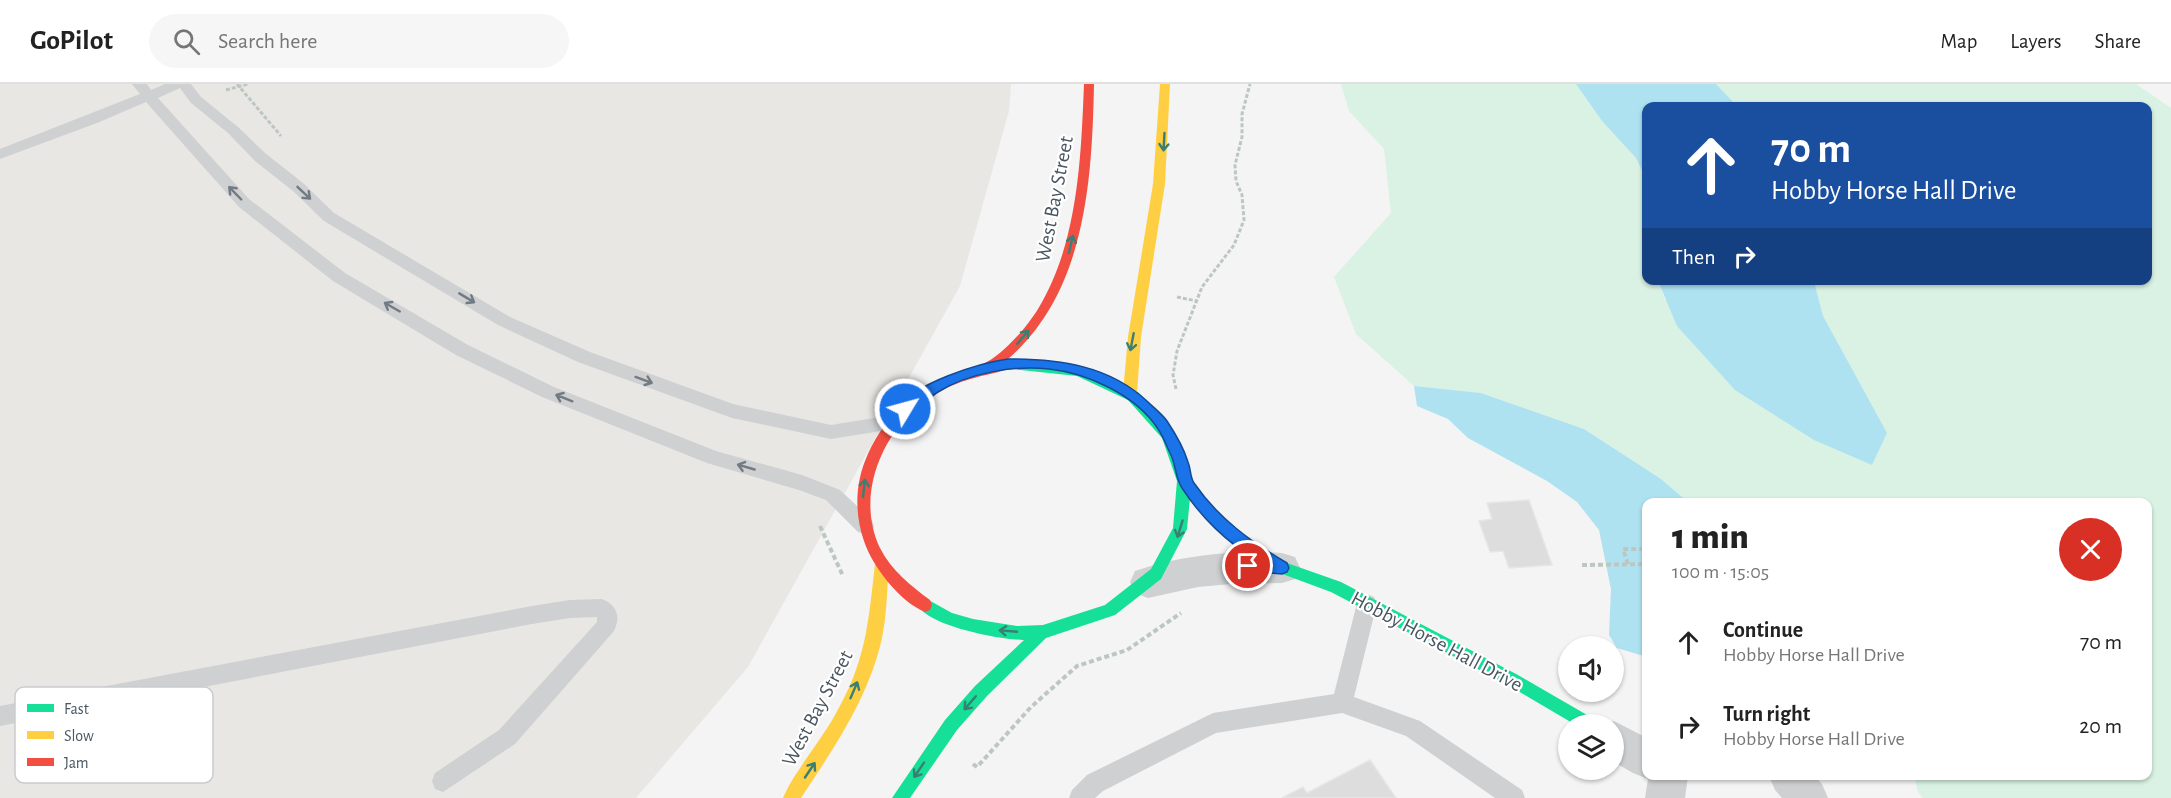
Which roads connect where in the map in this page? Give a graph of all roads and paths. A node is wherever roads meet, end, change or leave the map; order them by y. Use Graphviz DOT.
graph roads {
  1 [pos="177,84"];
  2 [pos="184,84"];
  3 [pos="237,84"];
  4 [pos="1089,84"];
  5 [pos="1166,84"];
  6 [pos="1250,84"];
  7 [pos="144,90"];
  8 [pos="286,142"];
  9 [pos="0,154"];
  10 [pos="989,367"];
  11 [pos="1130,393"];
  12 [pos="1177,396"];
  13 [pos="893,422"];
  14 [pos="802,483"];
  15 [pos="1186,483"];
  16 [pos="866,527"];
  17 [pos="1642,549"];
  18 [pos="882,564"];
  19 [pos="1628,564"];
  20 [pos="1642,564"];
  21 [pos="1582,565"];
  22 [pos="1282,568"];
  23 [pos="843,578"];
  24 [pos="1148,582"];
  25 [pos="1367,603"];
  26 [pos="1189,608"];
  27 [pos="1041,633"];
  28 [pos="154,687"];
  29 [pos="1342,703"];
  30 [pos="15,713"];
  31 [pos="1571,714"];
  32 [pos="0,716"];
  33 [pos="938,742"];
  34 [pos="1624,746"];
  35 [pos="1642,757"];
  36 [pos="1667,780"];
  37 [pos="1792,780"];
  38 [pos="443,782"];
  39 [pos="791,798"];
  40 [pos="900,798"];
  41 [pos="1080,798"];
  42 [pos="1514,798"];
  43 [pos="1665,798"];
  44 [pos="1808,798"];
  1 -- 7 [label="lane"];
  2 -- 13 [label="lane, one-way"];
  3 -- 8 [label="path"];
  10 -- 4 [label="main road, West Bay Street, one-way"];
  5 -- 11 [label="main road, one-way"];
  6 -- 12 [label="path"];
  7 -- 9 [label="lane"];
  14 -- 7 [label="lane, one-way"];
  10 -- 11 [label="main road"];
  10 -- 13 [label="main road"];
  11 -- 15 [label="main road"];
  16 -- 13 [label="main road, one-way"];
  14 -- 16 [label="lane"];
  14 -- 23 [label="path"];
  15 -- 22 [label="main road, Hobby Horse Hall Drive"];
  15 -- 24 [label="main road, one-way"];
  16 -- 18 [label="main road"];
  17 -- 19 [label="path"];
  27 -- 18 [label="main road, one-way"];
  39 -- 18 [label="main road, West Bay Street, one-way"];
  19 -- 20 [label="path"];
  19 -- 21 [label="path"];
  22 -- 24 [label="street, Hobby Horse Hall Drive"];
  22 -- 25 [label="main road, Hobby Horse Hall Drive"];
  24 -- 27 [label="main road"];
  25 -- 29 [label="lane"];
  25 -- 31 [label="main road, Hobby Horse Hall Drive"];
  26 -- 33 [label="path"];
  27 -- 33 [label="main road, one-way"];
  28 -- 38 [label="lane"];
  29 -- 41 [label="lane"];
  29 -- 42 [label="lane"];
  30 -- 32 [label="lane"];
  33 -- 40 [label="main road, one-way"];
  34 -- 35 [label="street"];
  36 -- 43 [label="street"];
  37 -- 44 [label="street"];
}
